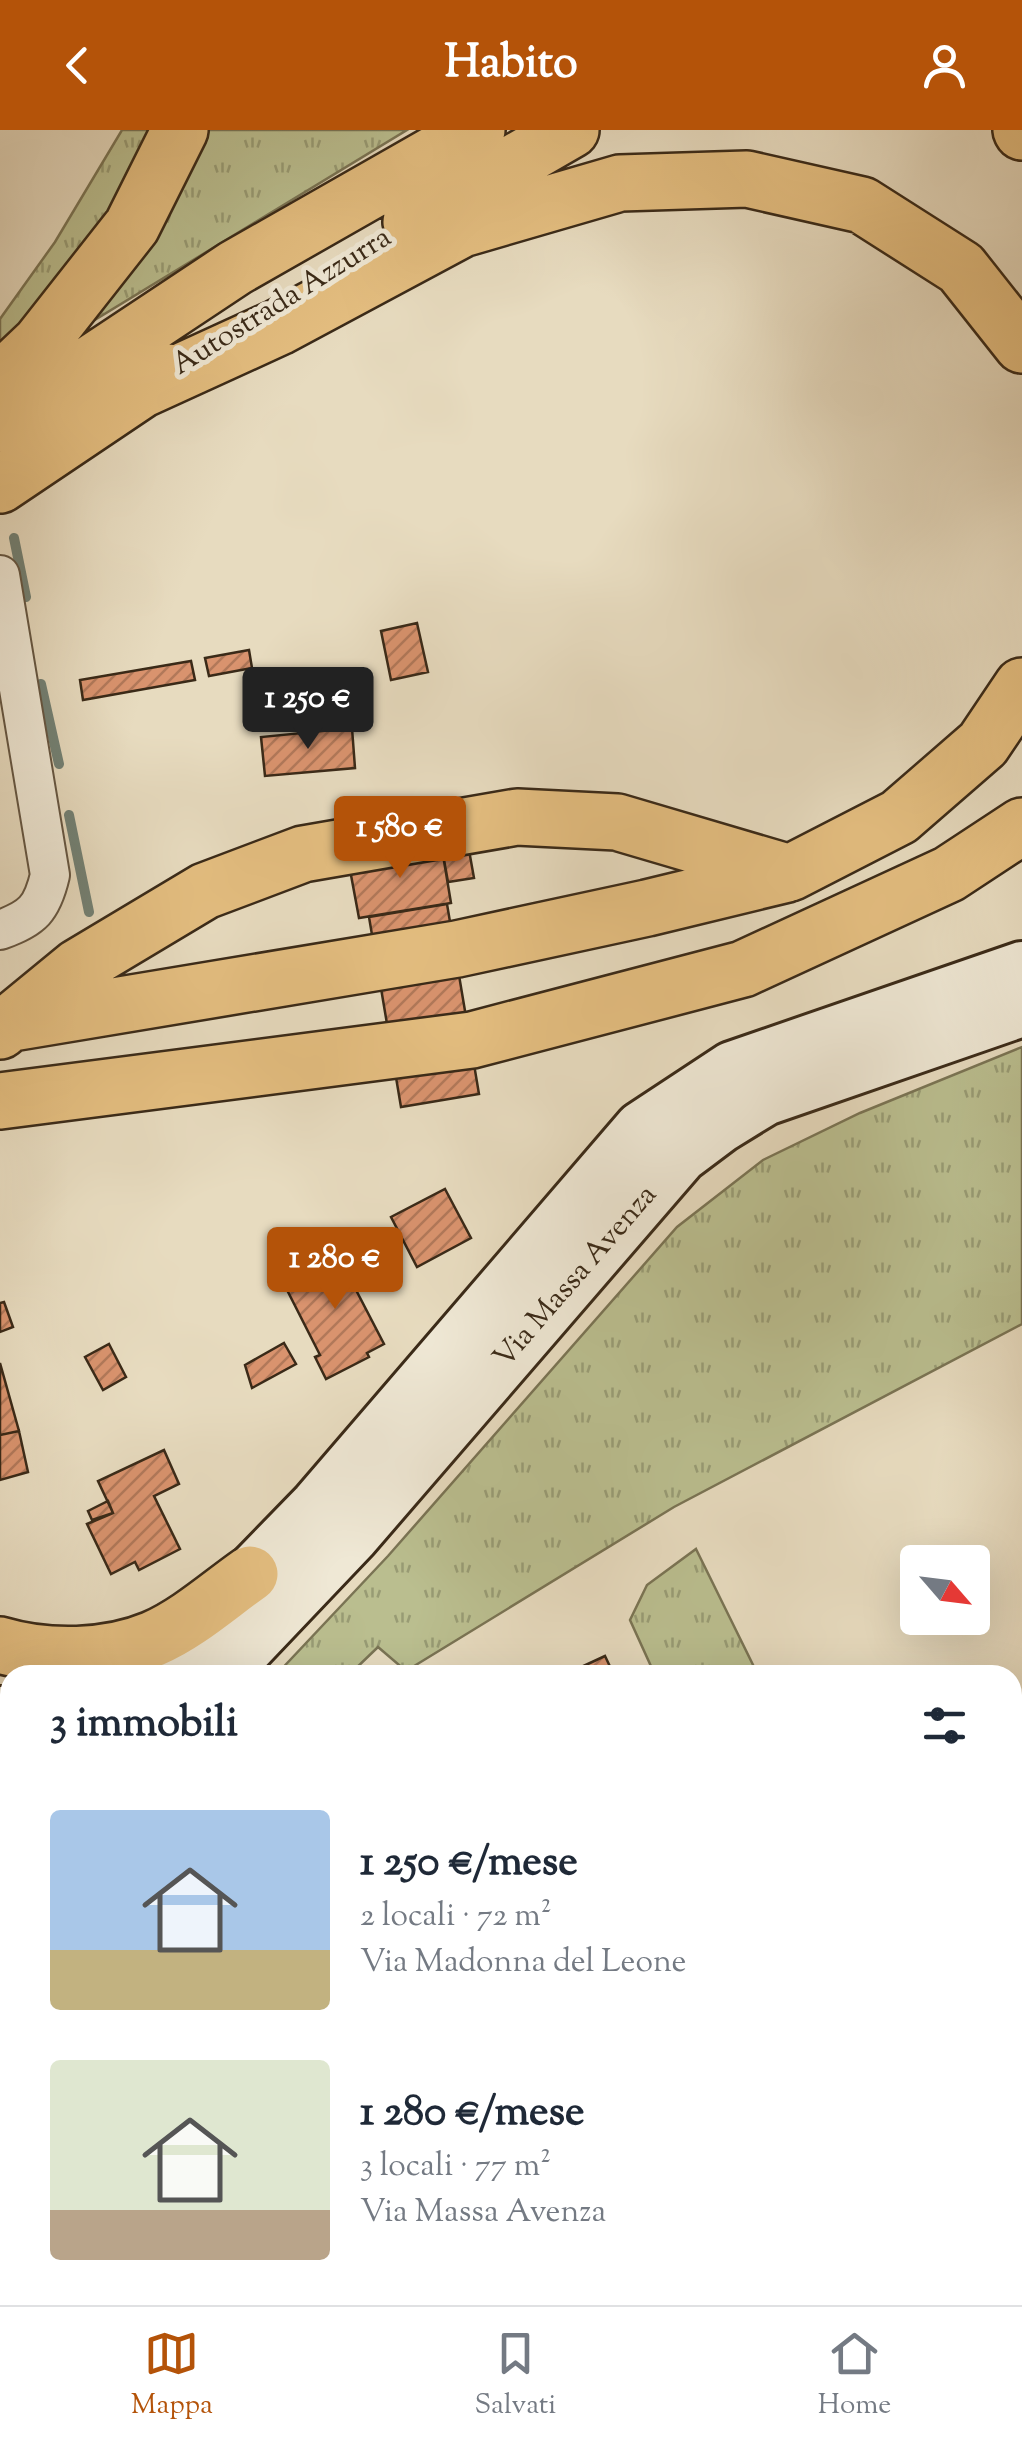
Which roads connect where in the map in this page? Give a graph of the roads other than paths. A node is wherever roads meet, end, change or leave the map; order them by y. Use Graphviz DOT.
graph roads {
  1 [pos="180,130"];
  2 [pos="477,130"];
  3 [pos="571,130"];
  4 [pos="1022,345"];
  5 [pos="0,380"];
  6 [pos="140,391"];
  7 [pos="0,424"];
  8 [pos="0,485"];
  9 [pos="0,575"];
  10 [pos="1022,686"];
  11 [pos="1022,797"];
  12 [pos="1022,826"];
  13 [pos="966,864"];
  14 [pos="790,873"];
  15 [pos="0,930"];
  16 [pos="1022,968"];
  17 [pos="1022,1010"];
  18 [pos="5,1027"];
  19 [pos="0,1102"];
  20 [pos="250,1574"];
  21 [pos="0,1645"];
  22 [pos="171,1665"];
  23 [pos="230,1665"];
  1 -- 5 [label="highway"];
  2 -- 7 [label="highway"];
  3 -- 6 [label="highway, Autostrada Azzurra"];
  4 -- 6 [label="highway"];
  6 -- 8 [label="highway, Autostrada Azzurra"];
  9 -- 15 [label="street"];
  10 -- 14 [label="highway"];
  11 -- 13 [label="highway"];
  11 -- 14 [label="highway"];
  12 -- 13 [label="highway"];
  13 -- 19 [label="highway"];
  14 -- 18 [label="highway"];
  14 -- 18 [label="highway"];
  16 -- 20 [label="main road, Via Massa Avenza"];
  17 -- 23 [label="main road, Via Massa Avenza"];
  20 -- 21 [label="highway"];
  20 -- 22 [label="main road, Via Massa Avenza"];
}
